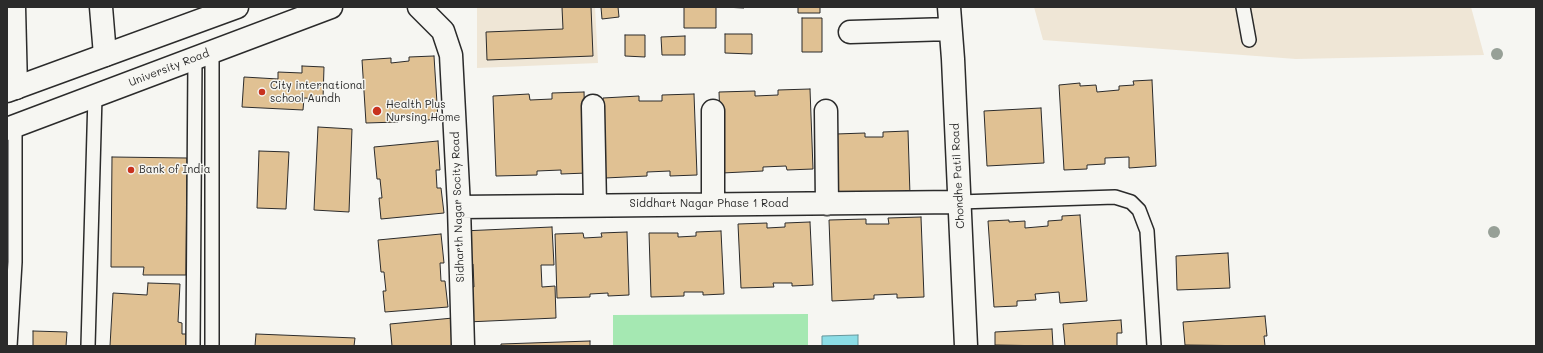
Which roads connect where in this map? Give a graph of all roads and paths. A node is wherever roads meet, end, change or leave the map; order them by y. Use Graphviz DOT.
graph roads {
  1 [pos="14,7"];
  2 [pos="101,7"];
  3 [pos="237,7"];
  4 [pos="331,7"];
  5 [pos="419,7"];
  6 [pos="949,7"];
  7 [pos="1242,7"];
  8 [pos="950,29"];
  9 [pos="850,32"];
  10 [pos="1249,40"];
  11 [pos="105,55"];
  12 [pos="204,55"];
  13 [pos="12,89"];
  14 [pos="95,96"];
  15 [pos="593,106"];
  16 [pos="713,111"];
  17 [pos="826,111"];
  18 [pos="11,128"];
  19 [pos="959,202"];
  20 [pos="713,204"];
  21 [pos="827,204"];
  22 [pos="595,205"];
  23 [pos="459,207"];
  24 [pos="10,346"];
  25 [pos="88,346"];
  26 [pos="193,346"];
  27 [pos="212,346"];
  28 [pos="463,346"];
  29 [pos="966,346"];
  30 [pos="1154,346"];
  1 -- 13 [label="street"];
  2 -- 11 [label="street"];
  3 -- 11 [label="street"];
  4 -- 12 [label="street, University Road"];
  5 -- 23 [label="street, Sidharth Nagar Socity Road"];
  6 -- 8 [label="street, Chondhe Patil Road"];
  7 -- 10 [label="lane"];
  8 -- 9 [label="street"];
  8 -- 19 [label="street, Chondhe Patil Road"];
  11 -- 13 [label="street"];
  12 -- 14 [label="street, University Road"];
  12 -- 26 [label="lane"];
  12 -- 27 [label="lane"];
  14 -- 18 [label="street, University Road"];
  14 -- 25 [label="lane"];
  15 -- 22 [label="street"];
  16 -- 20 [label="street"];
  17 -- 21 [label="street"];
  18 -- 24 [label="lane"];
  19 -- 21 [label="street, Siddhart Nagar Phase 1 Road"];
  19 -- 29 [label="street, Chondhe Patil Road"];
  19 -- 30 [label="lane"];
  20 -- 21 [label="street, Siddhart Nagar Phase 1 Road"];
  20 -- 22 [label="street, Siddhart Nagar Phase 1 Road"];
  22 -- 23 [label="street, Siddhart Nagar Phase 1 Road"];
  23 -- 28 [label="street, Sidharth Nagar Socity Road"];
}
